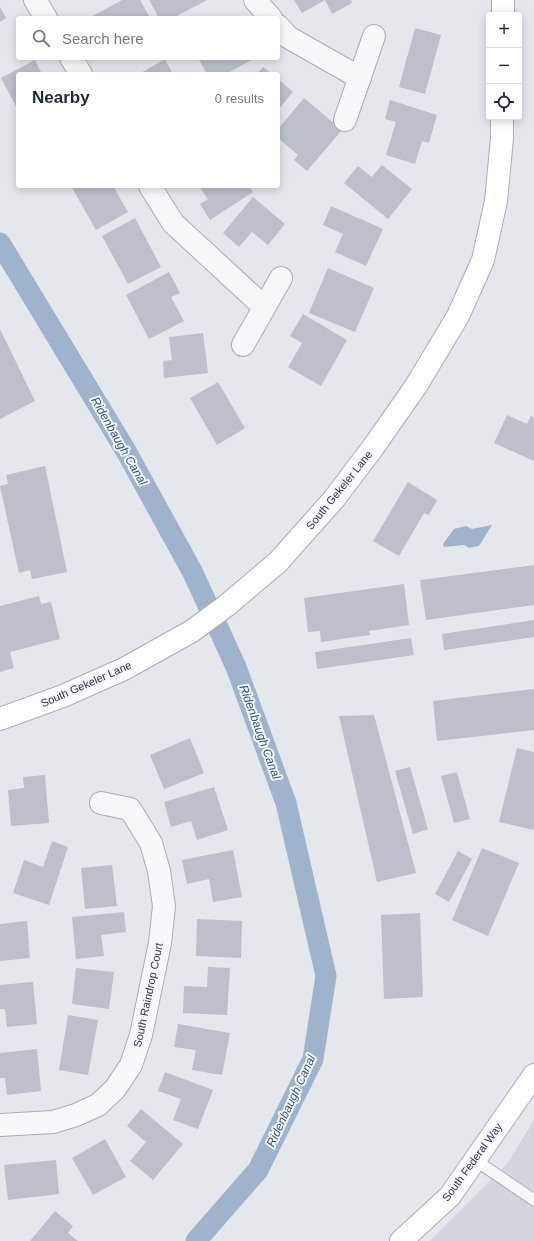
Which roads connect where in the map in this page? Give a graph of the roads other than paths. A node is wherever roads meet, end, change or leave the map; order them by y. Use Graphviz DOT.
graph roads {
  1 [pos="255,0"];
  2 [pos="503,0"];
  3 [pos="503,12"];
  4 [pos="269,16"];
  5 [pos="280,28"];
  6 [pos="374,36"];
  7 [pos="72,60"];
  8 [pos="79,72"];
  9 [pos="360,78"];
  10 [pos="346,120"];
  11 [pos="502,120"];
  12 [pos="151,188"];
  13 [pos="281,278"];
  14 [pos="264,307"];
  15 [pos="242,345"];
  16 [pos="0,719"];
  17 [pos="101,803"];
  18 [pos="534,1075"];
  19 [pos="0,1125"];
  20 [pos="475,1160"];
  21 [pos="534,1200"];
  22 [pos="401,1241"];
  1 -- 4 [label="street"];
  2 -- 3 [label="street"];
  5 -- 9 [label="street"];
  6 -- 9 [label="street"];
  7 -- 8 [label="street"];
  9 -- 10 [label="street"];
  11 -- 16 [label="street, South Gekeler Lane"];
  12 -- 14 [label="street"];
  13 -- 14 [label="street"];
  14 -- 15 [label="street"];
  17 -- 19 [label="street, South Raindrop Court"];
  18 -- 20 [label="street, South Federal Way"];
  20 -- 21 [label="lane"];
  20 -- 22 [label="street, South Federal Way"];
}
